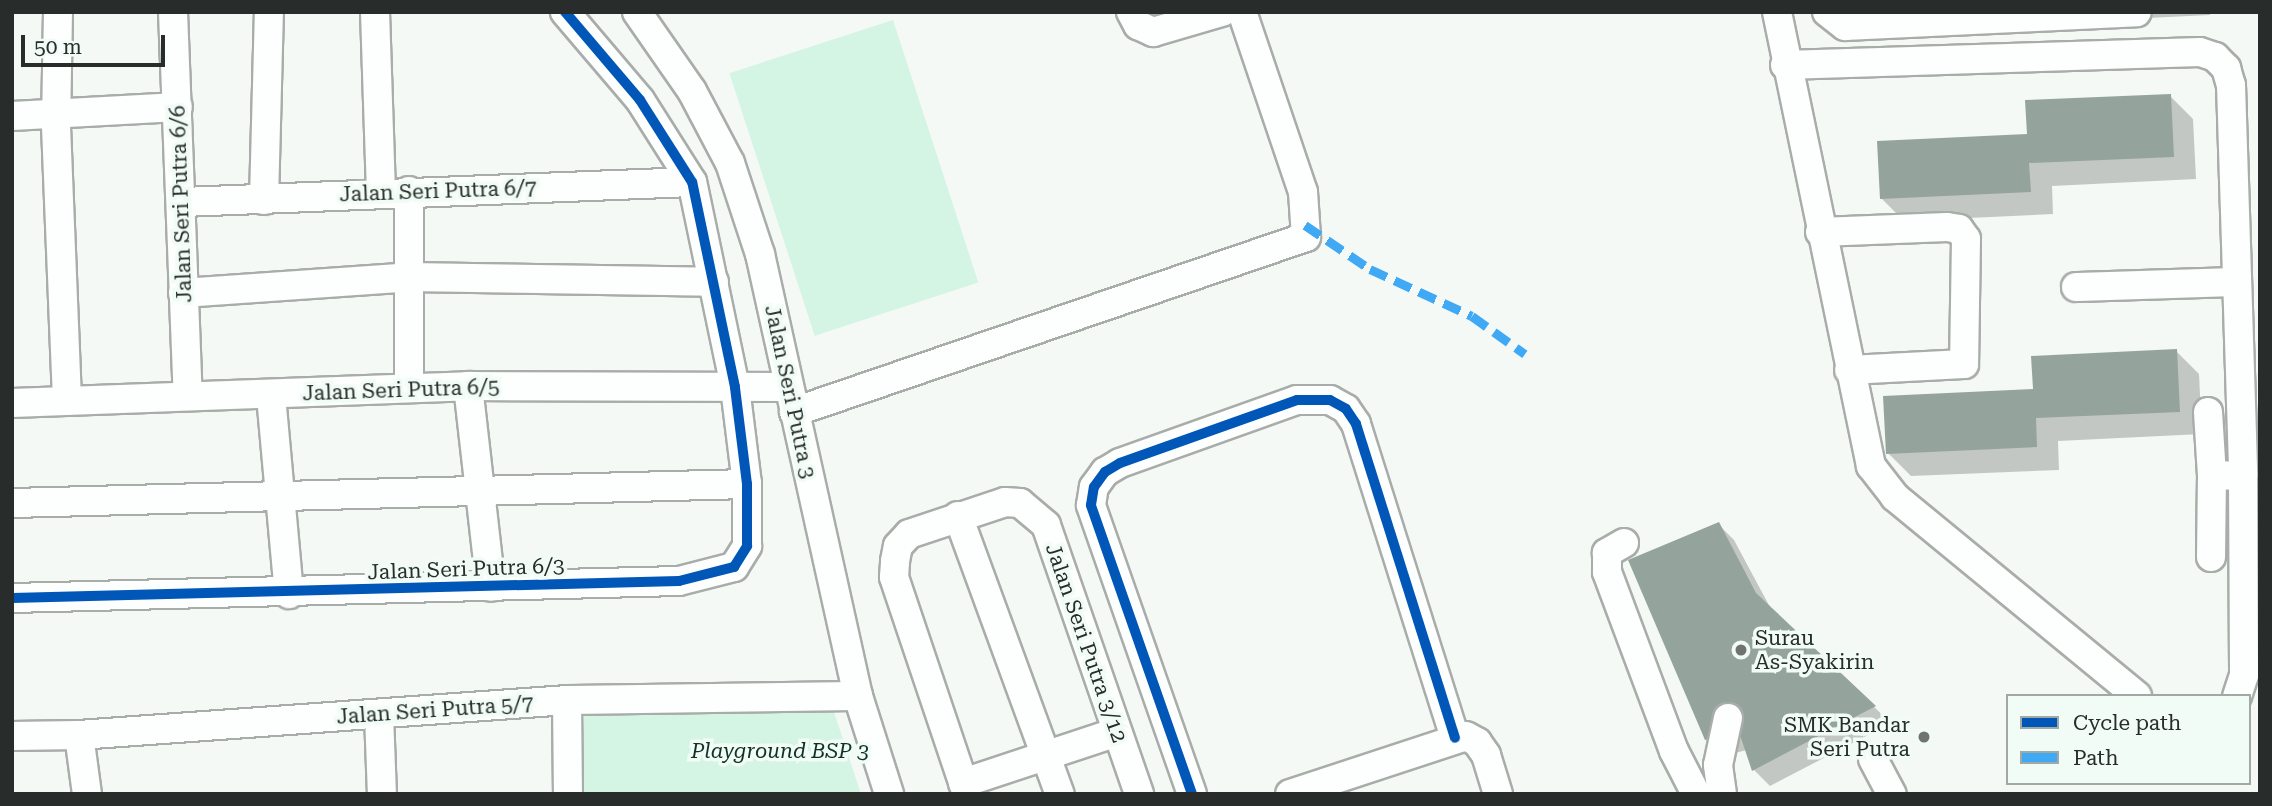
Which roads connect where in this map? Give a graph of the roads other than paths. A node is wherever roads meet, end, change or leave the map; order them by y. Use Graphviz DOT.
graph roads {
  1 [pos="58,12"];
  2 [pos="173,12"];
  3 [pos="269,12"];
  4 [pos="375,12"];
  5 [pos="565,12"];
  6 [pos="637,12"];
  7 [pos="1131,12"];
  8 [pos="1222,12"];
  9 [pos="1242,12"];
  10 [pos="1777,12"];
  11 [pos="1826,12"];
  12 [pos="2137,12"];
  13 [pos="1785,65"];
  14 [pos="178,107"];
  15 [pos="56,114"];
  16 [pos="12,116"];
  17 [pos="692,182"];
  18 [pos="381,191"];
  19 [pos="409,191"];
  20 [pos="264,200"];
  21 [pos="183,202"];
  22 [pos="1820,232"];
  23 [pos="409,277"];
  24 [pos="714,282"];
  25 [pos="2236,282"];
  26 [pos="2076,287"];
  27 [pos="183,293"];
  28 [pos="1849,370"];
  29 [pos="468,386"];
  30 [pos="735,387"];
  31 [pos="409,388"];
  32 [pos="188,395"];
  33 [pos="271,396"];
  34 [pos="792,399"];
  35 [pos="67,401"];
  36 [pos="12,403"];
  37 [pos="2208,412"];
  38 [pos="2212,475"];
  39 [pos="2243,476"];
  40 [pos="747,484"];
  41 [pos="480,488"];
  42 [pos="280,496"];
  43 [pos="12,503"];
  44 [pos="958,516"];
  45 [pos="1624,543"];
  46 [pos="2211,557"];
  47 [pos="491,587"];
  48 [pos="289,594"];
  49 [pos="12,598"];
  50 [pos="2135,694"];
  51 [pos="2238,694"];
  52 [pos="858,696"];
  53 [pos="566,700"];
  54 [pos="379,714"];
  55 [pos="1728,718"];
  56 [pos="1117,732"];
  57 [pos="79,735"];
  58 [pos="12,736"];
  59 [pos="1455,738"];
  60 [pos="1046,758"];
  61 [pos="1873,758"];
  62 [pos="965,788"];
  63 [pos="87,794"];
  64 [pos="382,794"];
  65 [pos="568,794"];
  66 [pos="889,794"];
  67 [pos="1060,794"];
  68 [pos="1139,794"];
  69 [pos="1192,794"];
  70 [pos="1290,794"];
  71 [pos="1498,794"];
  72 [pos="1696,794"];
  73 [pos="1722,794"];
  74 [pos="1892,794"];
  1 -- 15 [label="street"];
  2 -- 14 [label="street, Jalan Seri Putra 6/6"];
  3 -- 20 [label="street"];
  4 -- 18 [label="street"];
  5 -- 17 [label="street, Jalan Seri Putra 6/3"];
  6 -- 34 [label="street, Jalan Seri Putra 3"];
  7 -- 8 [label="street"];
  9 -- 34 [label="street, Jalan Seri Putra 6/5"];
  10 -- 13 [label="street"];
  11 -- 12 [label="street"];
  13 -- 22 [label="street"];
  13 -- 25 [label="street"];
  14 -- 15 [label="street"];
  14 -- 21 [label="street, Jalan Seri Putra 6/6"];
  15 -- 16 [label="street"];
  15 -- 35 [label="street"];
  17 -- 19 [label="street, Jalan Seri Putra 6/7"];
  17 -- 24 [label="street, Jalan Seri Putra 6/3"];
  18 -- 19 [label="street, Jalan Seri Putra 6/7"];
  18 -- 20 [label="street, Jalan Seri Putra 6/7"];
  19 -- 23 [label="street"];
  20 -- 21 [label="street, Jalan Seri Putra 6/7"];
  21 -- 27 [label="street, Jalan Seri Putra 6/6"];
  22 -- 28 [label="street"];
  22 -- 28 [label="street"];
  23 -- 24 [label="street"];
  23 -- 27 [label="street"];
  23 -- 31 [label="street"];
  24 -- 30 [label="street, Jalan Seri Putra 6/3"];
  25 -- 26 [label="street"];
  25 -- 39 [label="street"];
  27 -- 32 [label="street, Jalan Seri Putra 6/6"];
  28 -- 50 [label="street"];
  29 -- 30 [label="street, Jalan Seri Putra 6/5"];
  29 -- 31 [label="street, Jalan Seri Putra 6/5"];
  29 -- 41 [label="street"];
  30 -- 34 [label="street, Jalan Seri Putra 6/5"];
  30 -- 40 [label="street, Jalan Seri Putra 6/3"];
  31 -- 33 [label="street, Jalan Seri Putra 6/5"];
  32 -- 33 [label="street, Jalan Seri Putra 6/5"];
  32 -- 35 [label="street, Jalan Seri Putra 6/5"];
  33 -- 42 [label="street"];
  34 -- 52 [label="street, Jalan Seri Putra 3"];
  35 -- 36 [label="street, Jalan Seri Putra 6/5"];
  37 -- 38 [label="street"];
  38 -- 39 [label="street"];
  38 -- 46 [label="street"];
  39 -- 51 [label="street"];
  40 -- 41 [label="street"];
  40 -- 47 [label="street, Jalan Seri Putra 6/3"];
  41 -- 42 [label="street"];
  41 -- 47 [label="street"];
  42 -- 43 [label="street"];
  42 -- 48 [label="street"];
  44 -- 56 [label="street, Jalan Seri Putra 3/12"];
  44 -- 60 [label="street"];
  44 -- 62 [label="street"];
  45 -- 72 [label="street"];
  47 -- 48 [label="street, Jalan Seri Putra 6/3"];
  48 -- 49 [label="street, Jalan Seri Putra 6/3"];
  52 -- 53 [label="street, Jalan Seri Putra 5/7"];
  52 -- 66 [label="street, Jalan Seri Putra 3"];
  53 -- 54 [label="street, Jalan Seri Putra 5/7"];
  53 -- 65 [label="street"];
  54 -- 57 [label="street, Jalan Seri Putra 5/7"];
  54 -- 64 [label="street"];
  55 -- 73 [label="street"];
  56 -- 60 [label="street"];
  56 -- 68 [label="street, Jalan Seri Putra 3/12"];
  57 -- 58 [label="street, Jalan Seri Putra 5/7"];
  57 -- 63 [label="street"];
  59 -- 69 [label="street"];
  59 -- 70 [label="street"];
  59 -- 71 [label="street"];
  60 -- 62 [label="street"];
  60 -- 67 [label="street"];
  61 -- 74 [label="street"];
}
